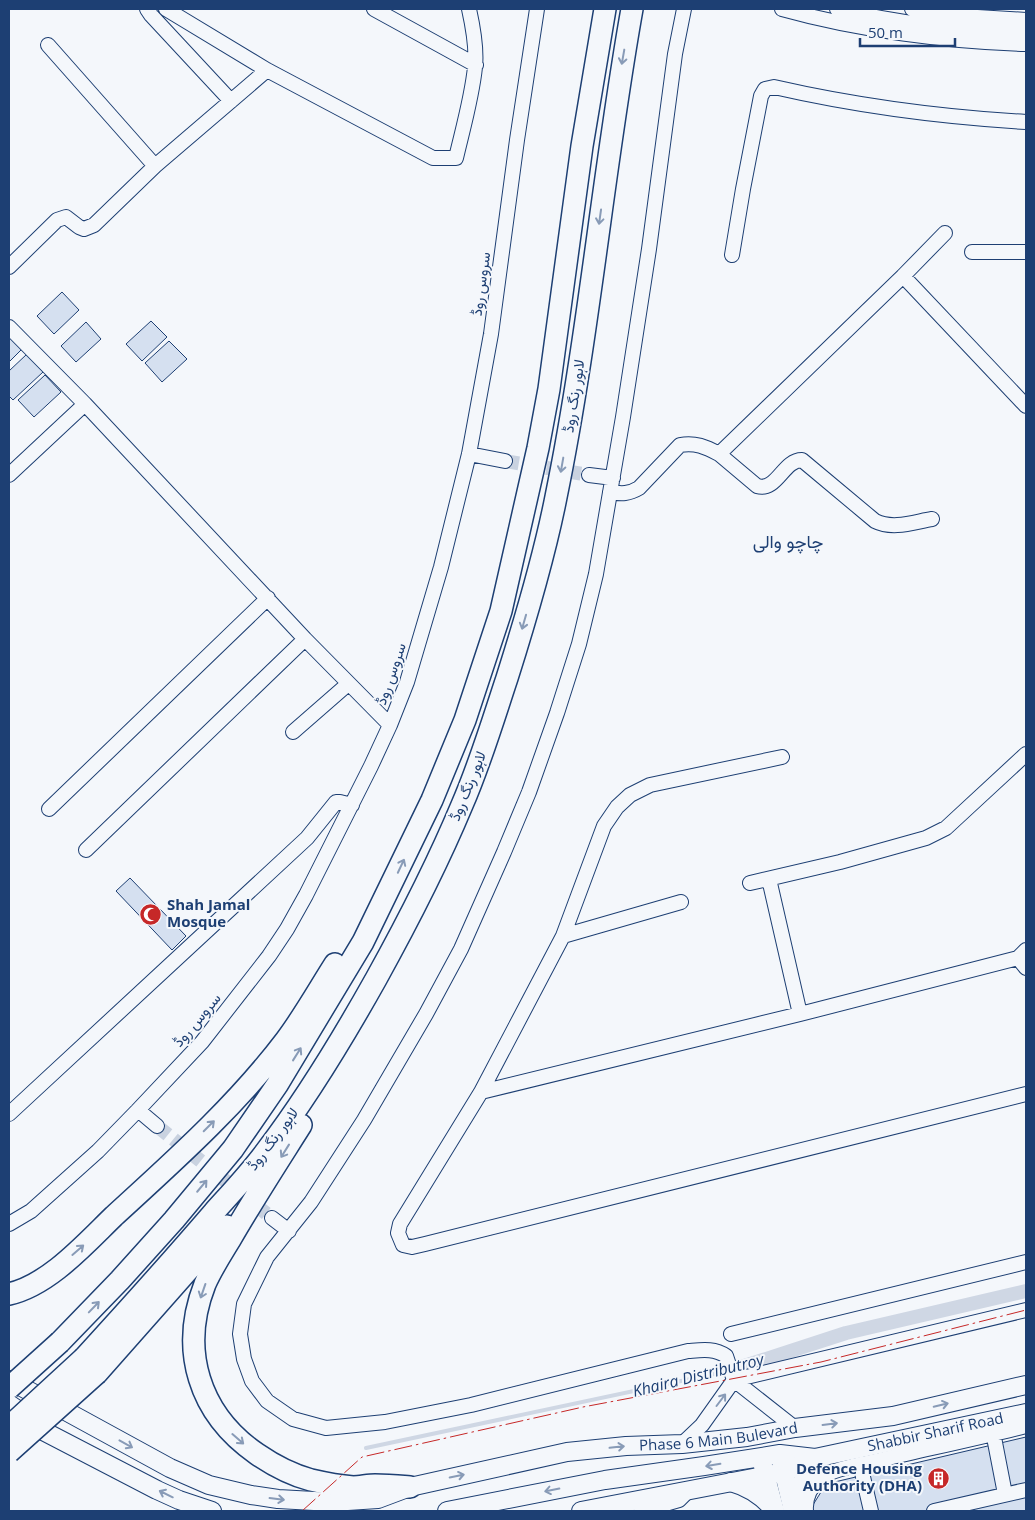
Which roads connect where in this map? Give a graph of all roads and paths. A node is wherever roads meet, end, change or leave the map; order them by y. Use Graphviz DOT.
graph roads {
  1 [pos="147,9"];
  2 [pos="166,9"];
  3 [pos="374,9"];
  4 [pos="469,9"];
  5 [pos="537,9"];
  6 [pos="605,9"];
  7 [pos="632,9"];
  8 [pos="684,9"];
  9 [pos="782,9"];
  10 [pos="837,9"];
  11 [pos="912,9"];
  12 [pos="1026,20"];
  13 [pos="1026,33"];
  14 [pos="1026,44"];
  15 [pos="48,45"];
  16 [pos="476,65"];
  17 [pos="267,70"];
  18 [pos="231,101"];
  19 [pos="1026,122"];
  20 [pos="155,166"];
  21 [pos="944,234"];
  22 [pos="972,252"];
  23 [pos="1026,252"];
  24 [pos="732,254"];
  25 [pos="9,267"];
  26 [pos="903,276"];
  27 [pos="9,327"];
  28 [pos="85,404"];
  29 [pos="1026,406"];
  30 [pos="469,454"];
  31 [pos="719,454"];
  32 [pos="505,461"];
  33 [pos="9,475"];
  34 [pos="589,475"];
  35 [pos="612,485"];
  36 [pos="932,519"];
  37 [pos="268,598"];
  38 [pos="305,639"];
  39 [pos="348,684"];
  40 [pos="390,725"];
  41 [pos="293,732"];
  42 [pos="1026,754"];
  43 [pos="782,757"];
  44 [pos="352,805"];
  45 [pos="48,810"];
  46 [pos="86,850"];
  47 [pos="769,878"];
  48 [pos="750,883"];
  49 [pos="387,895"];
  50 [pos="682,902"];
  51 [pos="563,936"];
  52 [pos="1023,959"];
  53 [pos="800,1014"];
  54 [pos="319,1076"];
  55 [pos="481,1092"];
  56 [pos="1026,1094"];
  57 [pos="138,1110"];
  58 [pos="9,1114"];
  59 [pos="156,1126"];
  60 [pos="250,1204"];
  61 [pos="272,1218"];
  62 [pos="9,1224"];
  63 [pos="289,1231"];
  64 [pos="1026,1262"];
  65 [pos="9,1294"];
  66 [pos="1026,1310"];
  67 [pos="731,1334"];
  68 [pos="91,1365"];
  69 [pos="9,1366"];
  70 [pos="733,1376"];
  71 [pos="9,1380"];
  72 [pos="1026,1385"];
  73 [pos="9,1388"];
  74 [pos="9,1404"];
  75 [pos="1026,1413"];
  76 [pos="9,1414"];
  77 [pos="83,1420"];
  78 [pos="1026,1426"];
  79 [pos="9,1427"];
  80 [pos="795,1428"];
  81 [pos="992,1428"];
  82 [pos="60,1438"];
  83 [pos="682,1444"];
  84 [pos="9,1452"];
  85 [pos="780,1454"];
  86 [pos="761,1457"];
  87 [pos="815,1458"];
  88 [pos="860,1464"];
  89 [pos="784,1472"];
  90 [pos="766,1476"];
  91 [pos="730,1482"];
  92 [pos="410,1486"];
  93 [pos="690,1490"];
  94 [pos="1026,1490"];
  95 [pos="1005,1494"];
  96 [pos="791,1510"];
  97 [pos="212,1511"];
  98 [pos="447,1511"];
  99 [pos="581,1511"];
  100 [pos="641,1511"];
  101 [pos="871,1511"];
  102 [pos="934,1511"];
  1 -- 18 [label="street"];
  2 -- 17 [label="street"];
  3 -- 16 [label="street"];
  4 -- 16 [label="street"];
  5 -- 30 [label="street, سروس روڈ"];
  49 -- 6 [label="highway, لاہور رنگ روڈ, one-way"];
  7 -- 54 [label="highway, لاہور رنگ روڈ, one-way"];
  8 -- 35 [label="street"];
  9 -- 14 [label="street"];
  10 -- 13 [label="street"];
  11 -- 12 [label="street"];
  15 -- 20 [label="street"];
  16 -- 17 [label="street"];
  17 -- 18 [label="street"];
  18 -- 20 [label="street"];
  19 -- 24 [label="street"];
  20 -- 25 [label="street"];
  21 -- 26 [label="street"];
  22 -- 23 [label="street"];
  26 -- 29 [label="street"];
  26 -- 31 [label="street"];
  27 -- 28 [label="street"];
  28 -- 33 [label="street"];
  28 -- 37 [label="street"];
  30 -- 32 [label="street"];
  30 -- 40 [label="street, سروس روڈ"];
  31 -- 35 [label="street"];
  31 -- 36 [label="street"];
  34 -- 35 [label="street"];
  35 -- 63 [label="street"];
  37 -- 38 [label="street"];
  37 -- 45 [label="street"];
  38 -- 39 [label="street"];
  38 -- 46 [label="street"];
  39 -- 40 [label="street"];
  39 -- 41 [label="street"];
  40 -- 44 [label="street, سروس روڈ"];
  42 -- 47 [label="street"];
  43 -- 51 [label="street"];
  44 -- 57 [label="street, سروس روڈ"];
  44 -- 58 [label="street"];
  47 -- 48 [label="street"];
  47 -- 53 [label="street"];
  65 -- 49 [label="highway, one-way"];
  73 -- 49 [label="highway, لاہور رنگ روڈ, one-way, bridge"];
  50 -- 51 [label="street"];
  51 -- 55 [label="street"];
  52 -- 53 [label="street"];
  53 -- 55 [label="street"];
  54 -- 60 [label="highway, one-way"];
  54 -- 68 [label="highway, لاہور رنگ روڈ"];
  55 -- 56 [label="street"];
  57 -- 59 [label="street"];
  57 -- 62 [label="street, سروس روڈ"];
  60 -- 68 [label="highway"];
  60 -- 92 [label="highway, one-way"];
  61 -- 63 [label="street"];
  63 -- 70 [label="street"];
  64 -- 67 [label="street"];
  66 -- 70 [label="street"];
  68 -- 79 [label="highway, لاہور رنگ روڈ, bridge"];
  68 -- 84 [label="highway, bridge"];
  69 -- 77 [label="main road"];
  70 -- 80 [label="street"];
  83 -- 70 [label="street, one-way"];
  71 -- 77 [label="main road"];
  80 -- 72 [label="main road, Phase 6 Main Bulevard, one-way"];
  74 -- 82 [label="main road"];
  75 -- 81 [label="main road, Shabbir Sharif Road"];
  76 -- 82 [label="main road"];
  77 -- 92 [label="main road, Phase 6 Main Bulevard, one-way"];
  78 -- 81 [label="street"];
  80 -- 83 [label="main road, Phase 6 Main Bulevard"];
  81 -- 87 [label="main road, Shabbir Sharif Road"];
  81 -- 88 [label="street"];
  81 -- 95 [label="street"];
  97 -- 82 [label="main road, one-way"];
  92 -- 83 [label="main road, Phase 6 Main Bulevard, one-way"];
  85 -- 86 [label="main road"];
  85 -- 87 [label="main road"];
  85 -- 89 [label="main road"];
  86 -- 90 [label="main road"];
  86 -- 98 [label="main road, one-way"];
  87 -- 89 [label="main road, Shabbir Sharif Road"];
  87 -- 96 [label="main road"];
  88 -- 96 [label="street"];
  88 -- 101 [label="street"];
  89 -- 90 [label="main road, Shabbir Sharif Road"];
  89 -- 96 [label="main road"];
  90 -- 91 [label="main road, Shabbir Sharif Road"];
  90 -- 96 [label="main road"];
  91 -- 93 [label="main road, Shabbir Sharif Road"];
  91 -- 96 [label="main road"];
  93 -- 99 [label="main road, Shabbir Sharif Road"];
  93 -- 100 [label="street"];
  94 -- 95 [label="street"];
  95 -- 102 [label="street"];
}
